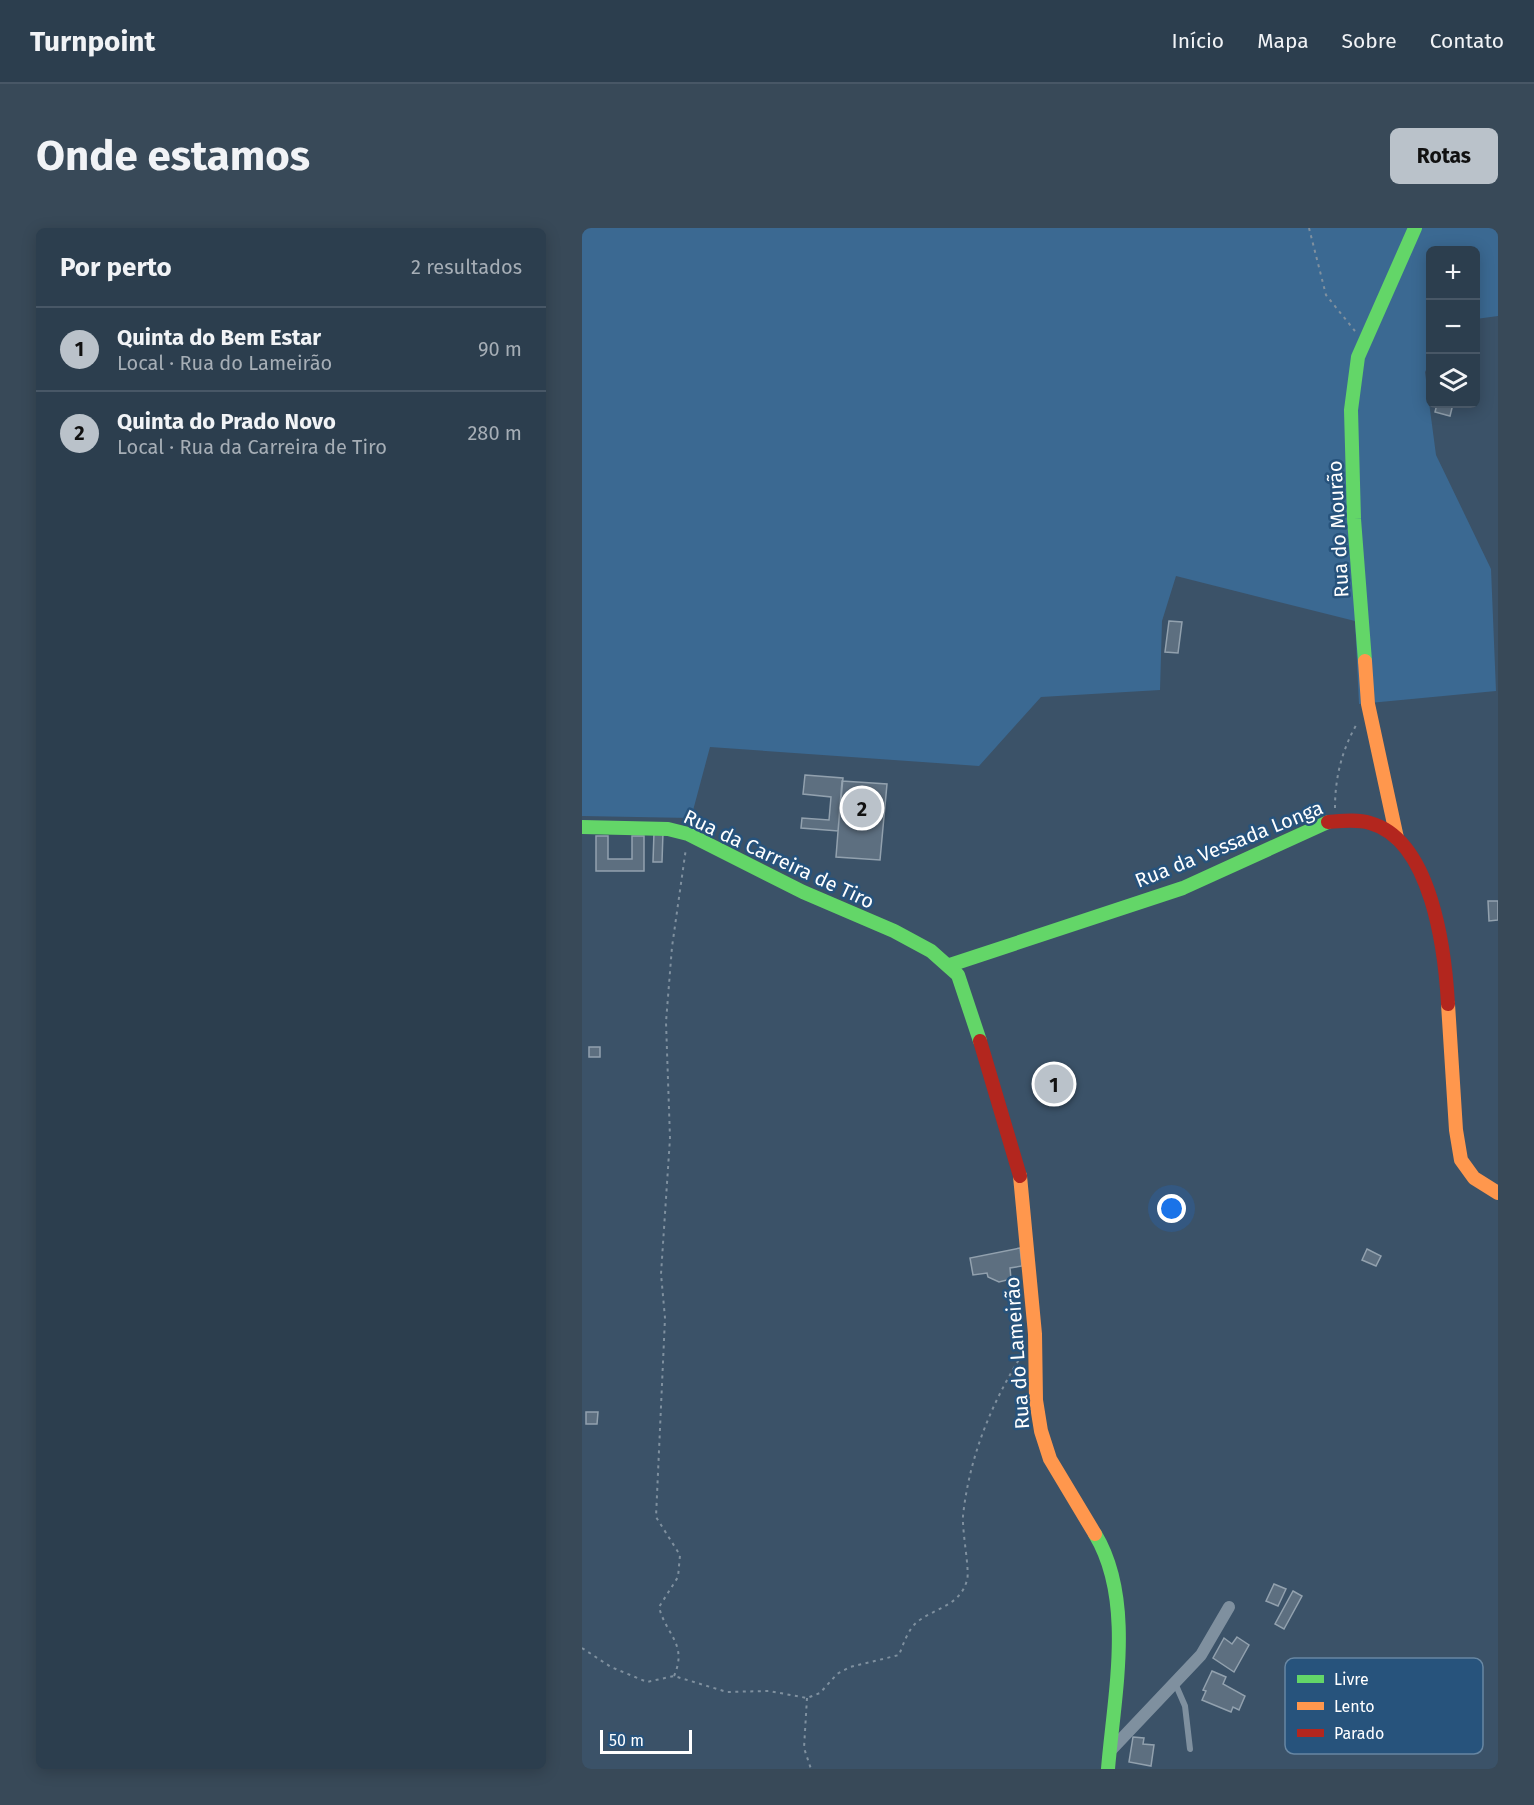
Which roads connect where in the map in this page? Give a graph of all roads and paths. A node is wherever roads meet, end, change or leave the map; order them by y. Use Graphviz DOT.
graph roads {
  1 [pos="1309,228"];
  2 [pos="1415,228"];
  3 [pos="1365,342"];
  4 [pos="1368,704"];
  5 [pos="1335,820"];
  6 [pos="582,827"];
  7 [pos="688,834"];
  8 [pos="1397,838"];
  9 [pos="950,965"];
  10 [pos="1498,1193"];
  11 [pos="1035,1335"];
  12 [pos="1230,1607"];
  13 [pos="582,1648"];
  14 [pos="674,1676"];
  15 [pos="1175,1682"];
  16 [pos="807,1698"];
  17 [pos="1190,1749"];
  18 [pos="1111,1750"];
  19 [pos="811,1769"];
  20 [pos="1108,1769"];
  1 -- 3 [label="path"];
  2 -- 3 [label="street, Rua do Mourão"];
  3 -- 4 [label="street, Rua do Mourão"];
  4 -- 5 [label="path"];
  4 -- 8 [label="street, Rua do Mourão"];
  5 -- 8 [label="street, Rua da Vessada Longa"];
  5 -- 9 [label="street, Rua da Vessada Longa"];
  6 -- 7 [label="street, Rua da Carreira de Tiro"];
  7 -- 9 [label="street, Rua da Carreira de Tiro"];
  7 -- 14 [label="path"];
  8 -- 10 [label="street, Rua da Vessada Longa"];
  9 -- 11 [label="street, Rua do Lameirão"];
  11 -- 16 [label="path"];
  11 -- 18 [label="street, Rua do Lameirão"];
  12 -- 15 [label="street"];
  13 -- 14 [label="path"];
  14 -- 16 [label="path"];
  15 -- 17 [label="lane"];
  15 -- 18 [label="street"];
  16 -- 19 [label="path"];
  18 -- 20 [label="street, Rua do Lameirão"];
}
